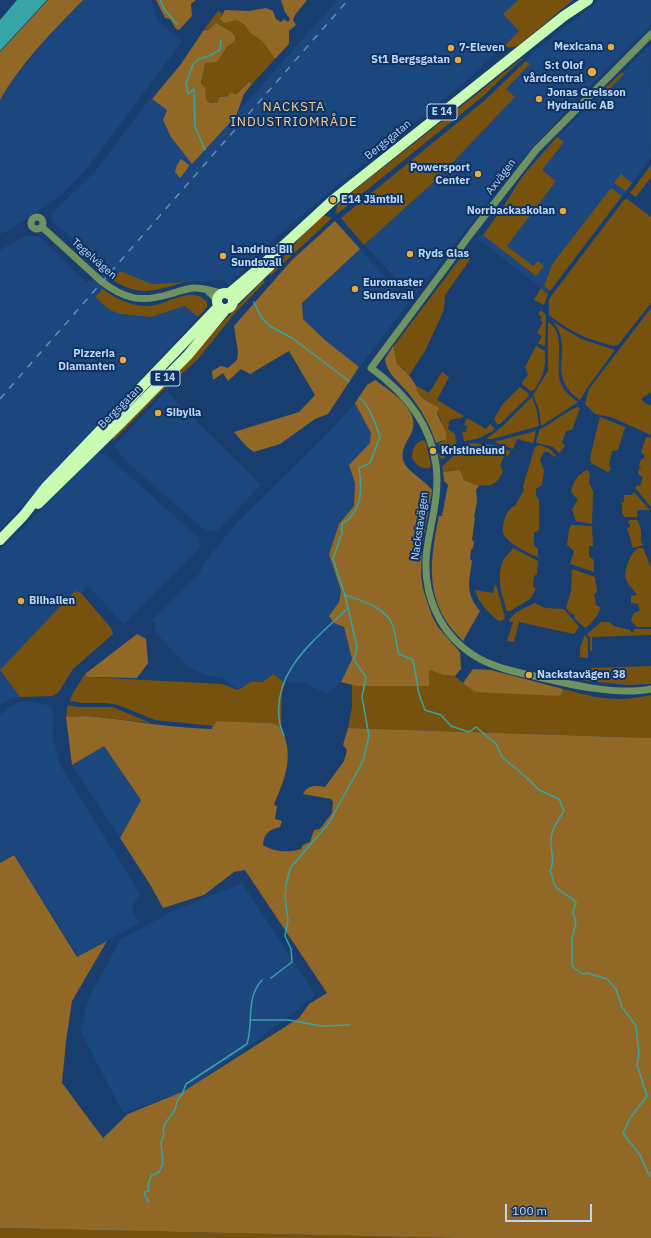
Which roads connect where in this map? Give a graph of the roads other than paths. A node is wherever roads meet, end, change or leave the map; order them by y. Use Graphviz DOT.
graph roads {
  1 [pos="581,0"];
  2 [pos="588,0"];
  3 [pos="564,16"];
  4 [pos="651,34"];
  5 [pos="42,227"];
  6 [pos="206,290"];
  7 [pos="228,296"];
  8 [pos="220,306"];
  9 [pos="371,368"];
  10 [pos="0,540"];
  11 [pos="651,689"];
  1 -- 3 [label="highway, Bergsgatan / E 14"];
  2 -- 3 [label="highway, Bergsgatan / E 14"];
  3 -- 7 [label="highway, Bergsgatan / E 14"];
  4 -- 9 [label="street, Axvägen"];
  5 -- 6 [label="street, Tegelvägen"];
  6 -- 7 [label="street, Tegelvägen"];
  6 -- 8 [label="street"];
  7 -- 8 [label="highway, Bergsgatan / E 14"];
  7 -- 8 [label="highway, Bergsgatan / E 14"];
  8 -- 10 [label="highway, Bergsgatan / E 14"];
  9 -- 11 [label="street, Nackstavägen"];
}
